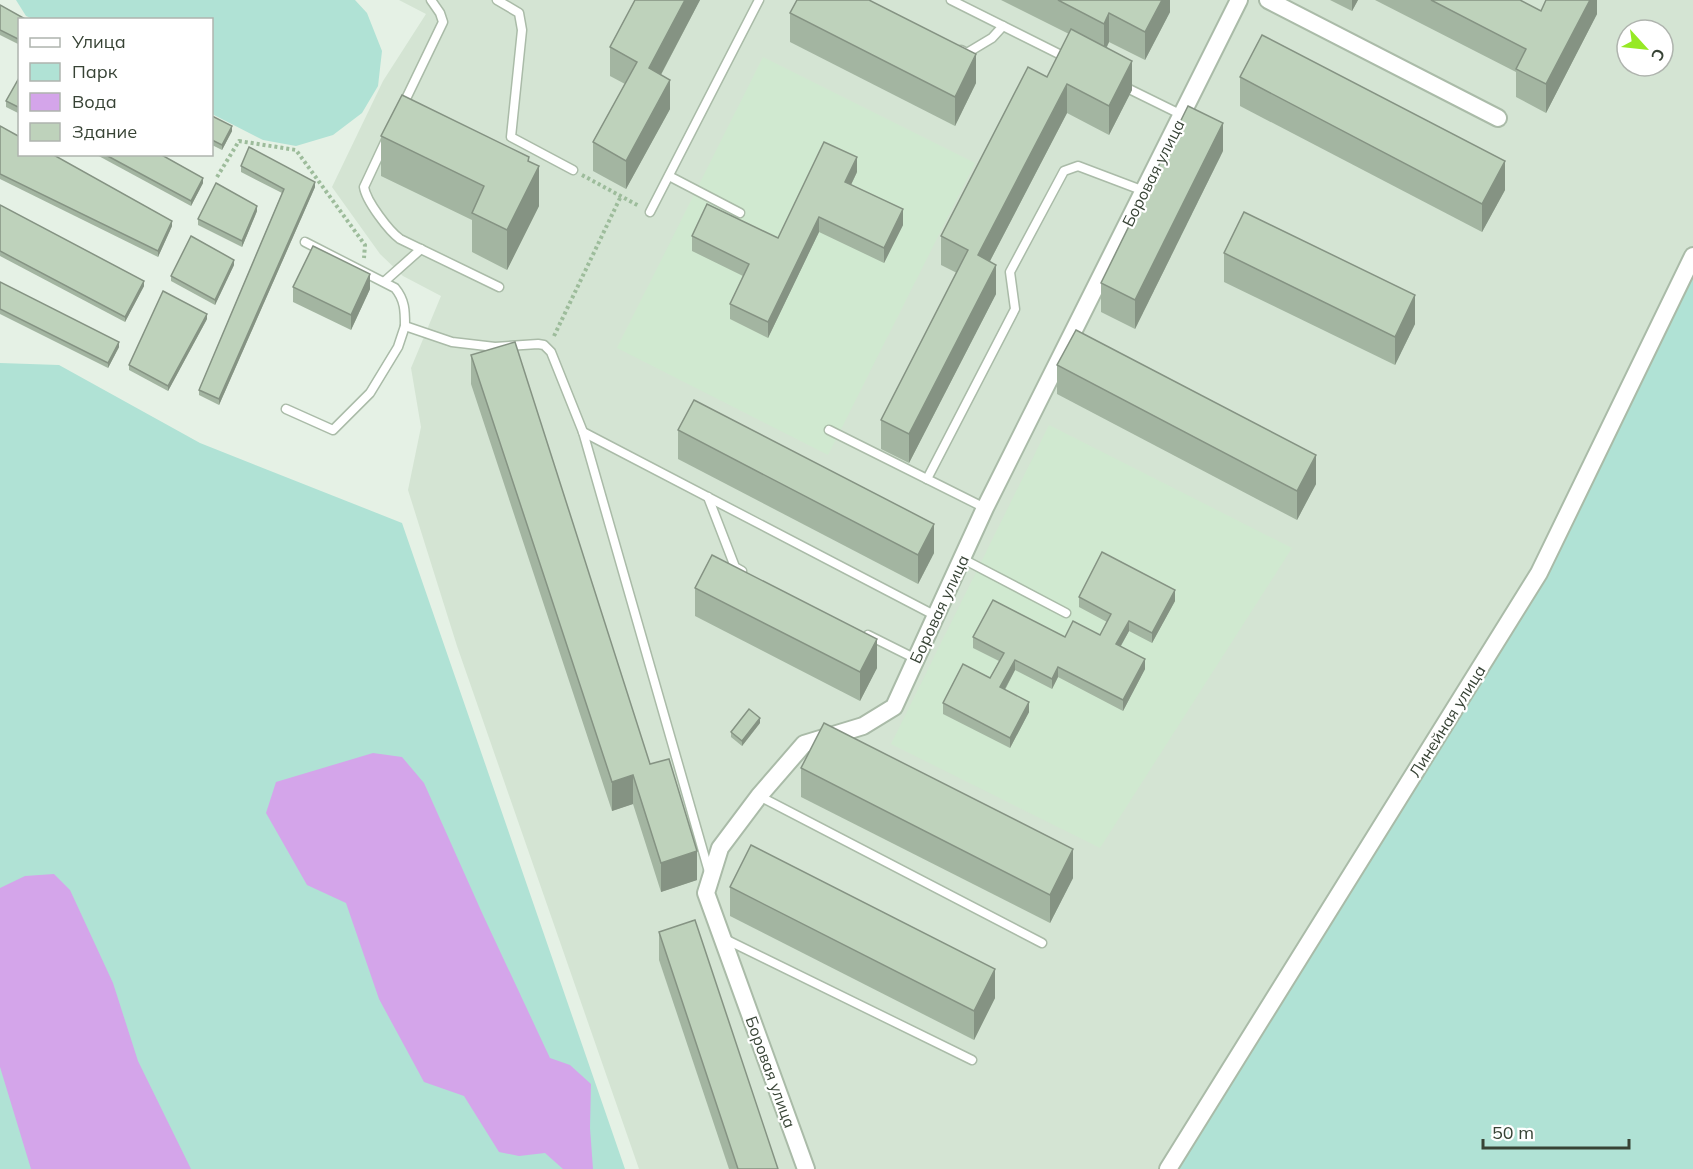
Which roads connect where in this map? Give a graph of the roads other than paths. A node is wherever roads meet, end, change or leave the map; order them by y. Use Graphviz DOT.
graph roads {
  1 [pos="431,0"];
  2 [pos="497,0"];
  3 [pos="759,0"];
  4 [pos="951,0"];
  5 [pos="1239,0"];
  6 [pos="1268,0"];
  7 [pos="1003,26"];
  8 [pos="957,49"];
  9 [pos="1077,63"];
  10 [pos="1119,84"];
  11 [pos="1182,116"];
  12 [pos="1498,118"];
  13 [pos="396,120"];
  14 [pos="391,130"];
  15 [pos="573,170"];
  16 [pos="669,176"];
  17 [pos="1144,191"];
  18 [pos="650,212"];
  19 [pos="740,213"];
  20 [pos="305,242"];
  21 [pos="421,249"];
  22 [pos="1693,256"];
  23 [pos="384,281"];
  24 [pos="499,287"];
  25 [pos="405,326"];
  26 [pos="286,409"];
  27 [pos="829,430"];
  28 [pos="583,432"];
  29 [pos="927,479"];
  30 [pos="708,497"];
  31 [pos="985,508"];
  32 [pos="963,559"];
  33 [pos="746,573"];
  34 [pos="1065,613"];
  35 [pos="936,616"];
  36 [pos="863,632"];
  37 [pos="916,659"];
  38 [pos="759,796"];
  39 [pos="711,878"];
  40 [pos="722,938"];
  41 [pos="1042,943"];
  42 [pos="972,1060"];
  43 [pos="806,1169"];
  44 [pos="1168,1169"];
  1 -- 13 [label="lane"];
  2 -- 15 [label="lane"];
  3 -- 16 [label="lane"];
  4 -- 7 [label="lane"];
  5 -- 11 [label="street, Боровая улица"];
  6 -- 12 [label="street"];
  7 -- 8 [label="lane"];
  7 -- 9 [label="lane"];
  10 -- 11 [label="lane"];
  11 -- 17 [label="street, Боровая улица"];
  14 -- 21 [label="lane"];
  16 -- 18 [label="lane"];
  16 -- 19 [label="lane"];
  17 -- 29 [label="lane"];
  17 -- 31 [label="street, Боровая улица"];
  20 -- 23 [label="lane"];
  21 -- 23 [label="lane"];
  21 -- 24 [label="lane"];
  22 -- 44 [label="street, Линейная улица"];
  23 -- 25 [label="lane"];
  25 -- 26 [label="lane"];
  25 -- 28 [label="lane"];
  27 -- 29 [label="lane"];
  28 -- 30 [label="lane"];
  28 -- 39 [label="lane"];
  29 -- 31 [label="lane"];
  30 -- 33 [label="lane"];
  30 -- 35 [label="lane"];
  31 -- 32 [label="street, Боровая улица"];
  32 -- 34 [label="lane"];
  32 -- 35 [label="street, Боровая улица"];
  35 -- 37 [label="street, Боровая улица"];
  36 -- 37 [label="lane"];
  37 -- 38 [label="street, Боровая улица"];
  38 -- 39 [label="street, Боровая улица"];
  38 -- 41 [label="lane"];
  39 -- 40 [label="street, Боровая улица"];
  40 -- 42 [label="lane"];
  40 -- 43 [label="street, Боровая улица"];
}
